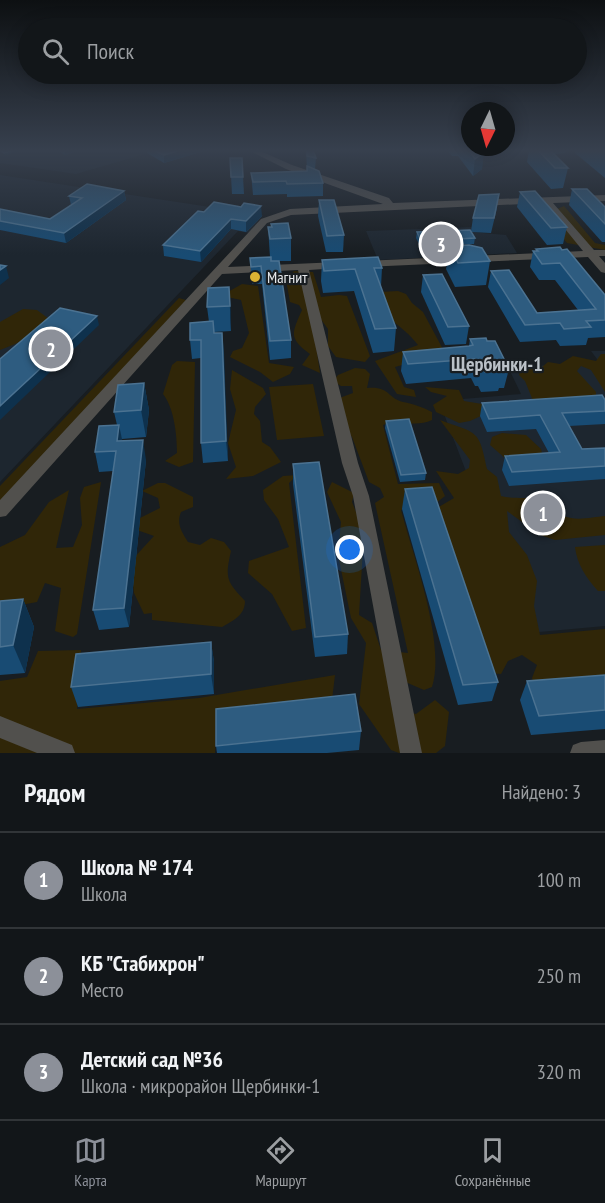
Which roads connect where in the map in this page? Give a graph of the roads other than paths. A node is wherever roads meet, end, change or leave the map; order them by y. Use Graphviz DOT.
graph roads {
  1 [pos="342,185"];
  2 [pos="605,198"];
  3 [pos="546,201"];
  4 [pos="390,207"];
  5 [pos="590,253"];
  6 [pos="605,253"];
  7 [pos="303,267"];
  8 [pos="605,270"];
  9 [pos="221,271"];
  10 [pos="0,511"];
  11 [pos="0,727"];
  12 [pos="605,751"];
  13 [pos="64,753"];
  14 [pos="411,753"];
  15 [pos="581,753"];
  1 -- 4 [label="street"];
  2 -- 3 [label="street"];
  3 -- 4 [label="street"];
  3 -- 5 [label="street"];
  4 -- 9 [label="street"];
  5 -- 6 [label="street"];
  5 -- 7 [label="street"];
  5 -- 8 [label="street"];
  7 -- 9 [label="street"];
  7 -- 14 [label="street"];
  9 -- 10 [label="street"];
  11 -- 13 [label="street"];
  12 -- 15 [label="street"];
}
